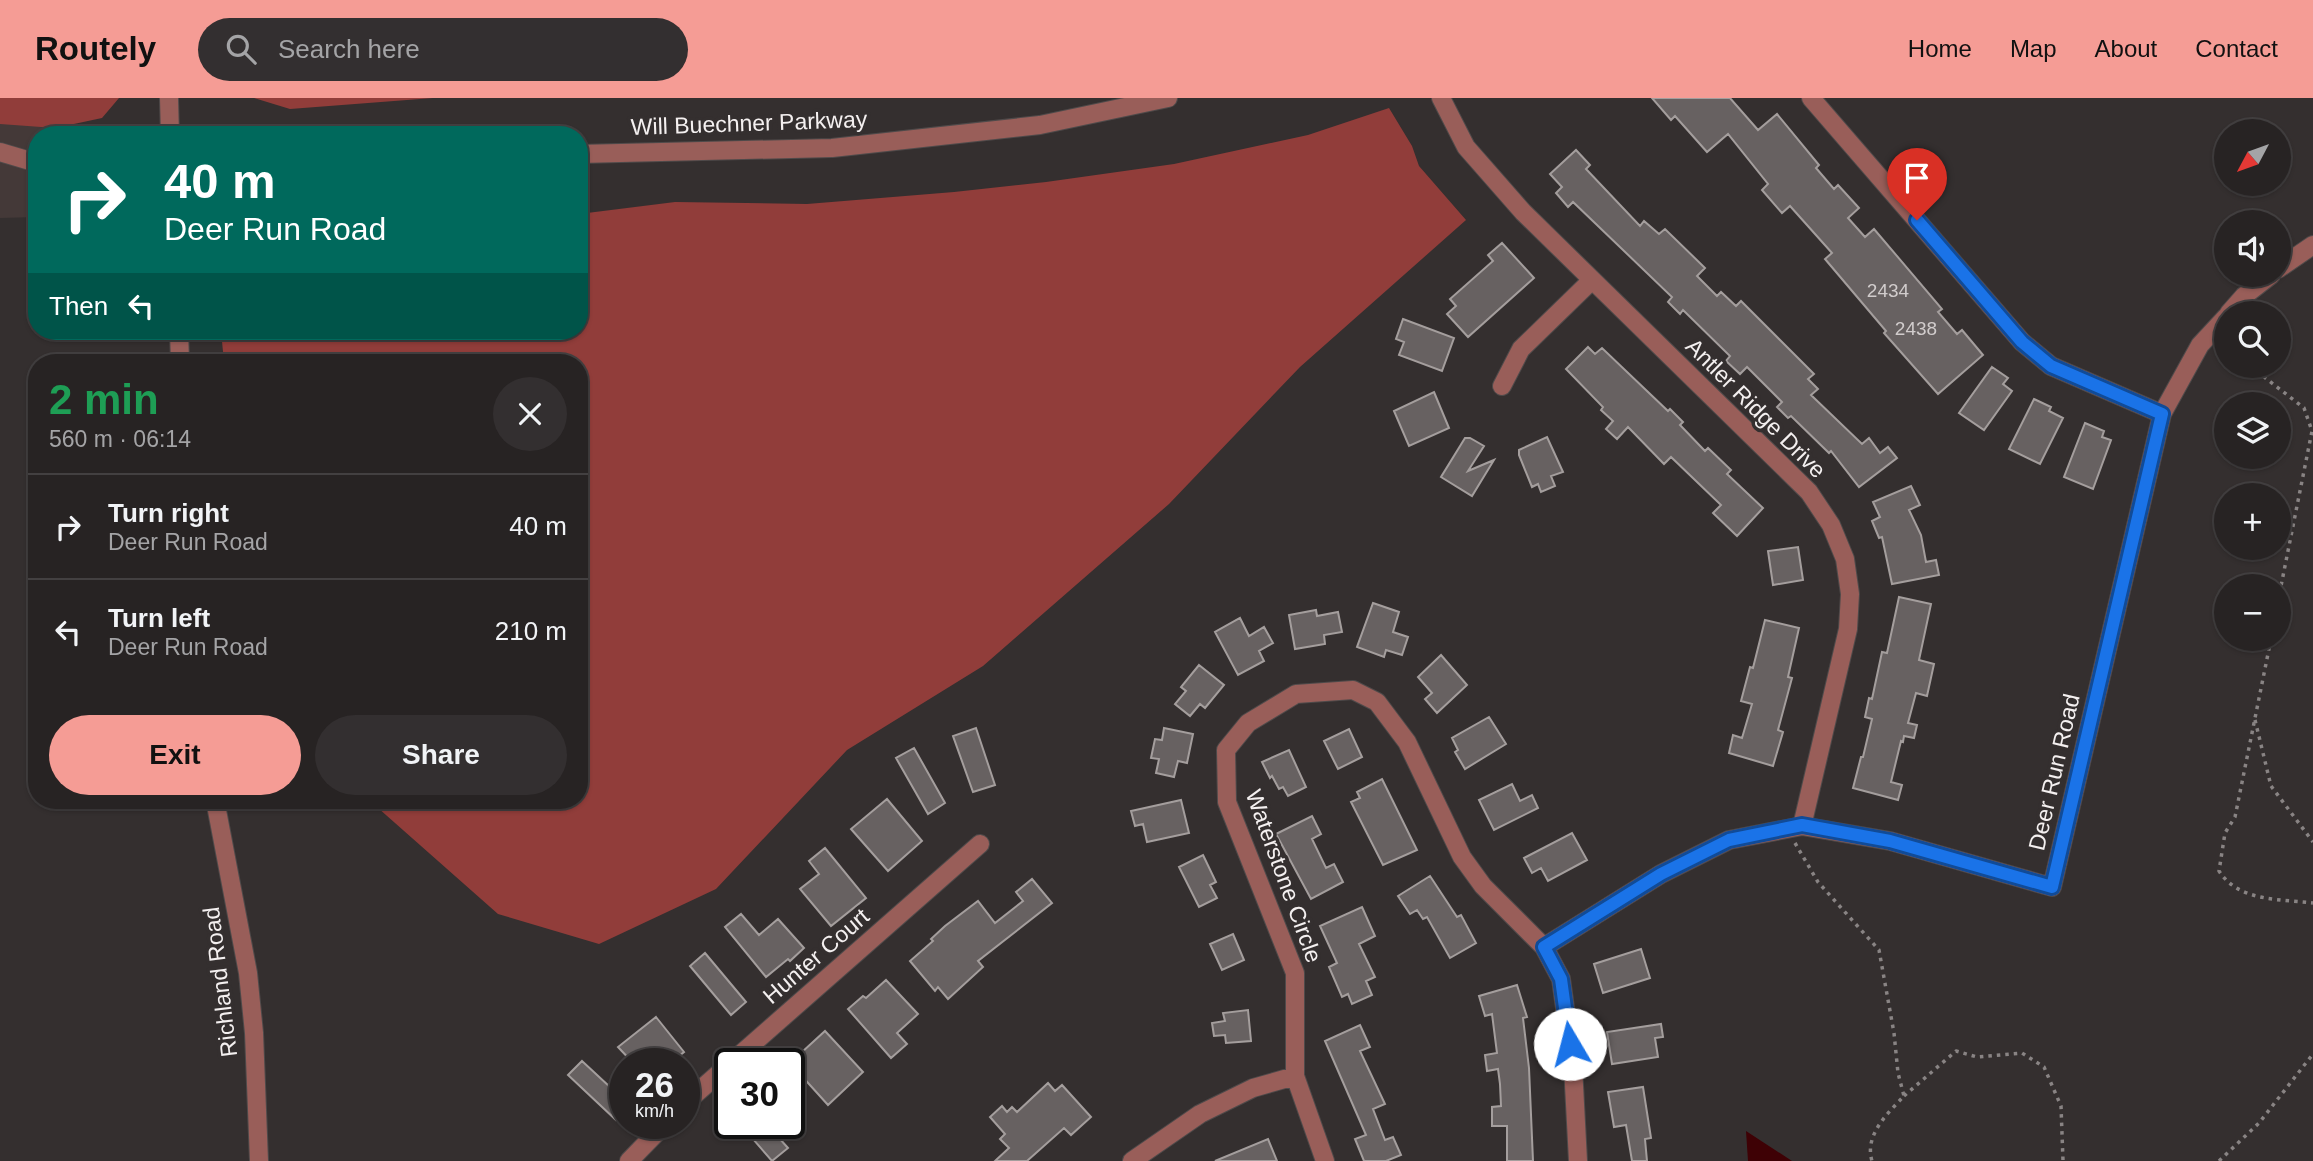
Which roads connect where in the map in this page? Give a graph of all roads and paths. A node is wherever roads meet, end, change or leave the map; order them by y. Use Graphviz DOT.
graph roads {
  1 [pos="169,98"];
  2 [pos="1168,98"];
  3 [pos="1441,98"];
  4 [pos="1811,98"];
  5 [pos="170,126"];
  6 [pos="0,152"];
  7 [pos="588,154"];
  8 [pos="28,160"];
  9 [pos="2313,245"];
  10 [pos="2291,260"];
  11 [pos="1592,280"];
  12 [pos="2256,287"];
  13 [pos="2240,301"];
  14 [pos="2214,330"];
  15 [pos="2265,378"];
  16 [pos="1502,386"];
  17 [pos="2162,414"];
  18 [pos="2283,574"];
  19 [pos="2269,651"];
  20 [pos="2255,720"];
  21 [pos="217,809"];
  22 [pos="1795,827"];
  23 [pos="2313,842"];
  24 [pos="980,845"];
  25 [pos="2313,903"];
  26 [pos="1544,947"];
  27 [pos="2313,1054"];
  28 [pos="1296,1076"];
  29 [pos="700,1090"];
  30 [pos="1904,1097"];
  31 [pos="650,1139"];
  32 [pos="259,1161"];
  33 [pos="629,1161"];
  34 [pos="1132,1161"];
  35 [pos="1325,1161"];
  36 [pos="1578,1161"];
  37 [pos="1872,1161"];
  38 [pos="2063,1161"];
  39 [pos="2219,1161"];
  1 -- 5 [label="street"];
  2 -- 7 [label="street, Will Buechner Parkway"];
  3 -- 11 [label="street, Antler Ridge Drive"];
  4 -- 17 [label="street"];
  6 -- 8 [label="street"];
  9 -- 10 [label="street"];
  11 -- 16 [label="street"];
  11 -- 22 [label="street, Antler Ridge Drive"];
  12 -- 13 [label="street, Deer Run Road"];
  14 -- 17 [label="street, Deer Run Road"];
  15 -- 18 [label="path"];
  17 -- 22 [label="street, Deer Run Road"];
  19 -- 20 [label="path"];
  20 -- 23 [label="path"];
  20 -- 25 [label="path"];
  21 -- 32 [label="street, Richland Road"];
  22 -- 26 [label="street, Deer Run Road"];
  22 -- 30 [label="path"];
  24 -- 29 [label="street, Hunter Court"];
  26 -- 28 [label="street, Waterstone Circle"];
  26 -- 36 [label="street, Waterstone Circle"];
  27 -- 39 [label="path"];
  28 -- 34 [label="street"];
  28 -- 35 [label="street, Waterstone Circle"];
  30 -- 37 [label="path"];
  30 -- 38 [label="path"];
  31 -- 33 [label="street"];
}
